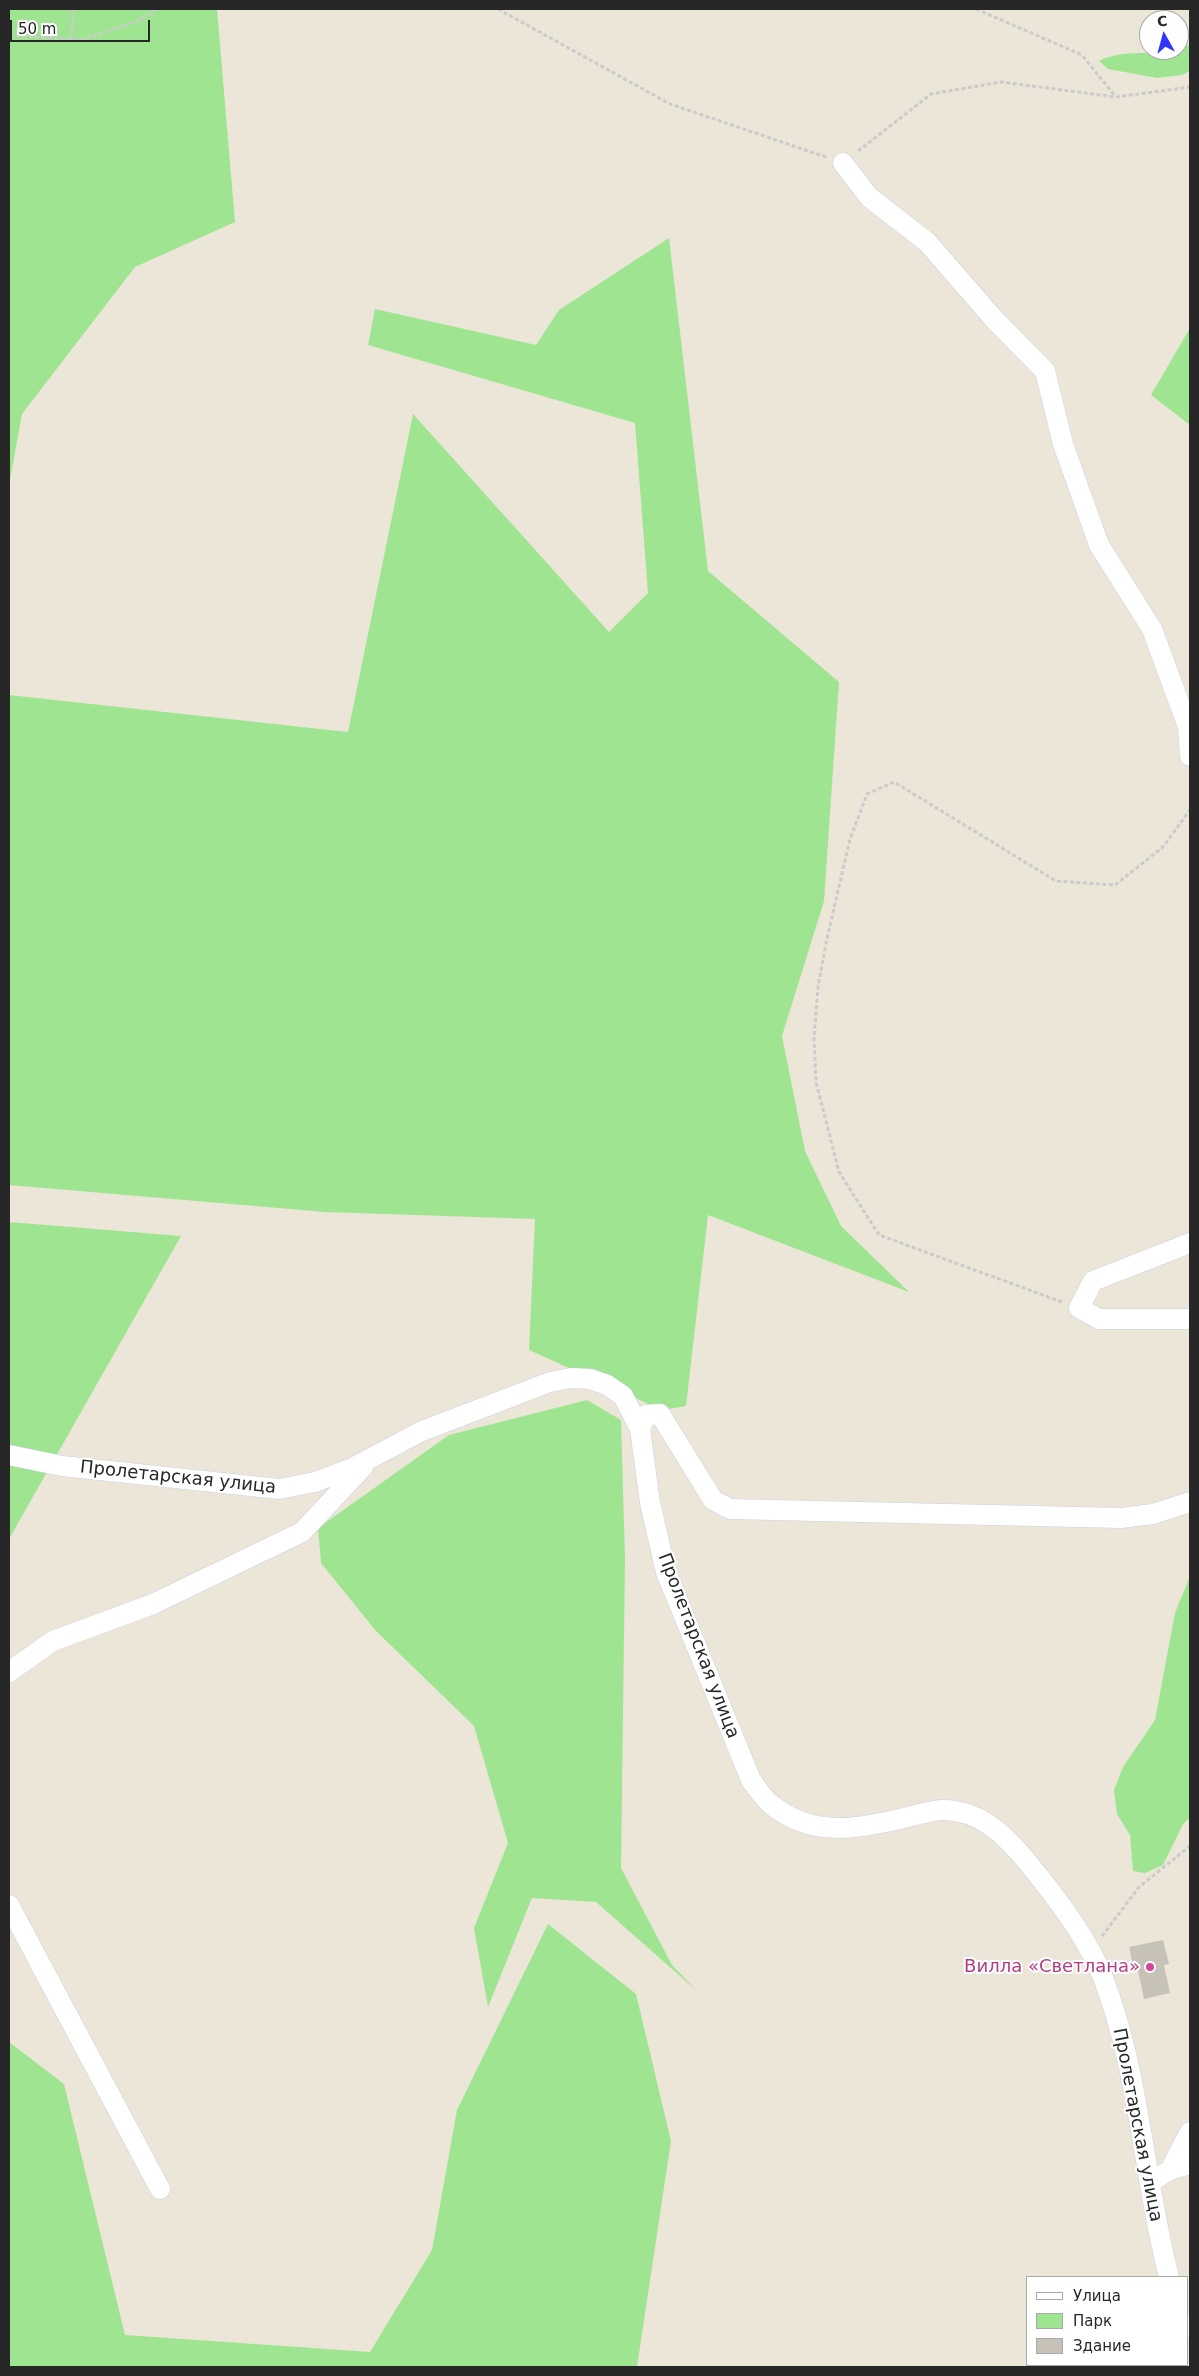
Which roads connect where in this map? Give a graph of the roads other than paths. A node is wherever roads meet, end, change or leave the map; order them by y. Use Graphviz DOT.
graph roads {
  1 [pos="843,163"];
  2 [pos="1190,756"];
  3 [pos="1190,1243"];
  4 [pos="1190,1319"];
  5 [pos="640,1428"];
  6 [pos="9,1455"];
  7 [pos="371,1458"];
  8 [pos="1190,1502"];
  9 [pos="9,1672"];
  10 [pos="9,1905"];
  11 [pos="1190,2132"];
  12 [pos="1190,2164"];
  13 [pos="1170,2170"];
  14 [pos="1150,2182"];
  15 [pos="160,2189"];
  16 [pos="1169,2276"];
  1 -- 2 [label="street"];
  3 -- 4 [label="street"];
  5 -- 7 [label="street, Пролетарская улица"];
  5 -- 8 [label="street"];
  5 -- 14 [label="street, Пролетарская улица"];
  6 -- 7 [label="street, Пролетарская улица"];
  7 -- 9 [label="street"];
  10 -- 15 [label="street"];
  11 -- 13 [label="street"];
  12 -- 13 [label="street"];
  13 -- 14 [label="street"];
  14 -- 16 [label="street, Пролетарская улица"];
}
